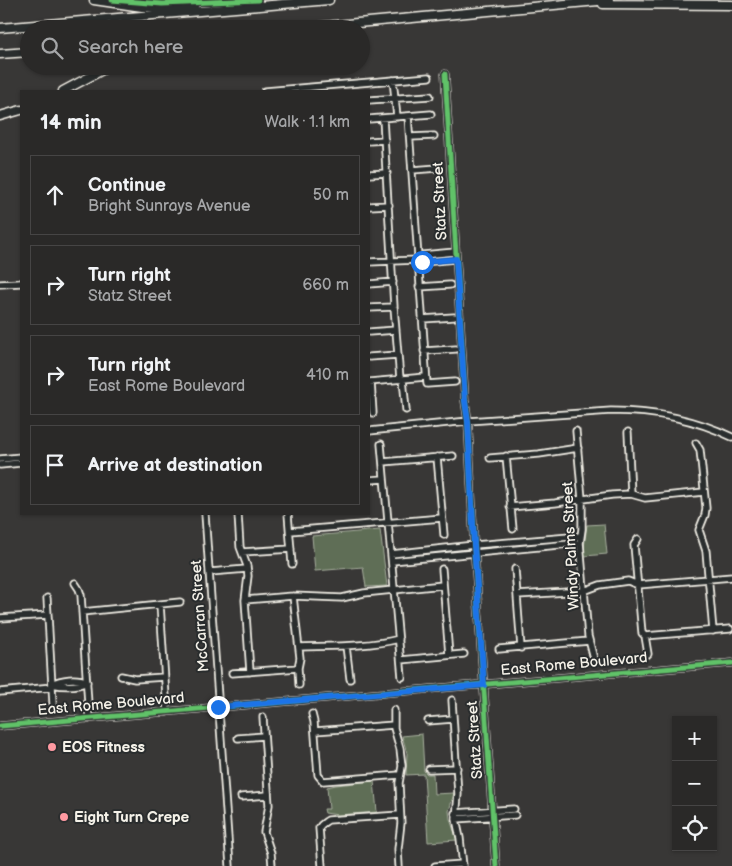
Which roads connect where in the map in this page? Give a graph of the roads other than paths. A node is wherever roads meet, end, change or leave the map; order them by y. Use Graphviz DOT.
graph roads {
  1 [pos="94,0"];
  2 [pos="329,0"];
  3 [pos="609,0"];
  4 [pos="732,5"];
  5 [pos="543,6"];
  6 [pos="242,8"];
  7 [pos="97,20"];
  8 [pos="370,22"];
  9 [pos="20,26"];
  10 [pos="0,28"];
  11 [pos="20,53"];
  12 [pos="0,54"];
  13 [pos="445,74"];
  14 [pos="93,75"];
  15 [pos="428,77"];
  16 [pos="393,80"];
  17 [pos="65,90"];
  18 [pos="286,90"];
  19 [pos="430,96"];
  20 [pos="395,98"];
  21 [pos="370,100"];
  22 [pos="20,110"];
  23 [pos="431,114"];
  24 [pos="0,116"];
  25 [pos="408,116"];
  26 [pos="397,117"];
  27 [pos="383,118"];
  28 [pos="370,119"];
  29 [pos="434,136"];
  30 [pos="410,137"];
  31 [pos="385,140"];
  32 [pos="370,141"];
  33 [pos="438,168"];
  34 [pos="412,170"];
  35 [pos="387,173"];
  36 [pos="370,174"];
  37 [pos="389,205"];
  38 [pos="370,206"];
  39 [pos="456,256"];
  40 [pos="417,260"];
  41 [pos="392,261"];
  42 [pos="370,262"];
  43 [pos="393,282"];
  44 [pos="20,283"];
  45 [pos="0,284"];
  46 [pos="370,284"];
  47 [pos="450,285"];
  48 [pos="419,287"];
  49 [pos="394,307"];
  50 [pos="370,308"];
  51 [pos="454,316"];
  52 [pos="422,319"];
  53 [pos="396,330"];
  54 [pos="370,332"];
  55 [pos="456,349"];
  56 [pos="424,351"];
  57 [pos="398,355"];
  58 [pos="370,357"];
  59 [pos="426,377"];
  60 [pos="402,379"];
  61 [pos="370,382"];
  62 [pos="455,382"];
  63 [pos="406,410"];
  64 [pos="373,413"];
  65 [pos="468,421"];
  66 [pos="370,431"];
  67 [pos="576,431"];
  68 [pos="628,432"];
  69 [pos="732,437"];
  70 [pos="696,443"];
  71 [pos="381,444"];
  72 [pos="578,448"];
  73 [pos="453,456"];
  74 [pos="506,456"];
  75 [pos="20,457"];
  76 [pos="437,458"];
  77 [pos="490,458"];
  78 [pos="0,459"];
  79 [pos="383,462"];
  80 [pos="20,463"];
  81 [pos="0,465"];
  82 [pos="384,479"];
  83 [pos="370,480"];
  84 [pos="704,492"];
  85 [pos="632,494"];
  86 [pos="582,499"];
  87 [pos="510,507"];
  88 [pos="205,515"];
  89 [pos="238,515"];
  90 [pos="288,515"];
  91 [pos="442,518"];
  92 [pos="388,523"];
  93 [pos="513,528"];
  94 [pos="290,531"];
  95 [pos="444,535"];
  96 [pos="581,536"];
  97 [pos="638,539"];
  98 [pos="580,543"];
  99 [pos="474,545"];
  100 [pos="291,549"];
  101 [pos="242,552"];
  102 [pos="474,552"];
  103 [pos="391,558"];
  104 [pos="292,564"];
  105 [pos="247,568"];
  106 [pos="442,569"];
  107 [pos="515,569"];
  108 [pos="210,572"];
  109 [pos="732,577"];
  110 [pos="708,579"];
  111 [pos="75,583"];
  112 [pos="443,585"];
  113 [pos="638,585"];
  114 [pos="394,590"];
  115 [pos="584,590"];
  116 [pos="293,596"];
  117 [pos="516,596"];
  118 [pos="47,598"];
  119 [pos="245,600"];
  120 [pos="180,602"];
  121 [pos="160,604"];
  122 [pos="82,612"];
  123 [pos="48,615"];
  124 [pos="0,618"];
  125 [pos="730,629"];
  126 [pos="713,630"];
  127 [pos="644,636"];
  128 [pos="399,638"];
  129 [pos="590,641"];
  130 [pos="346,646"];
  131 [pos="299,647"];
  132 [pos="521,648"];
  133 [pos="499,649"];
  134 [pos="464,654"];
  135 [pos="648,654"];
  136 [pos="449,655"];
  137 [pos="594,658"];
  138 [pos="401,660"];
  139 [pos="732,664"];
  140 [pos="298,668"];
  141 [pos="250,672"];
  142 [pos="232,673"];
  143 [pos="121,676"];
  144 [pos="164,677"];
  145 [pos="402,678"];
  146 [pos="350,679"];
  147 [pos="86,682"];
  148 [pos="299,685"];
  149 [pos="484,685"];
  150 [pos="52,686"];
  151 [pos="0,692"];
  152 [pos="452,700"];
  153 [pos="53,704"];
  154 [pos="218,707"];
  155 [pos="394,710"];
  156 [pos="167,712"];
  157 [pos="312,714"];
  158 [pos="263,717"];
  159 [pos="89,718"];
  160 [pos="454,719"];
  161 [pos="428,720"];
  162 [pos="394,725"];
  163 [pos="0,726"];
  164 [pos="315,732"];
  165 [pos="264,736"];
  166 [pos="238,738"];
  167 [pos="457,768"];
  168 [pos="429,770"];
  169 [pos="400,775"];
  170 [pos="268,795"];
  171 [pos="241,797"];
  172 [pos="514,812"];
  173 [pos="492,813"];
  174 [pos="400,815"];
  175 [pos="455,816"];
  176 [pos="463,865"];
  177 [pos="230,866"];
  178 [pos="272,866"];
  179 [pos="322,866"];
  180 [pos="399,866"];
  181 [pos="435,866"];
  182 [pos="496,866"];
  1 -- 6 [label="highway"];
  2 -- 6 [label="highway"];
  3 -- 5 [label="highway"];
  4 -- 5 [label="highway"];
  5 -- 8 [label="highway"];
  6 -- 7 [label="highway"];
  9 -- 10 [label="highway"];
  11 -- 12 [label="highway"];
  13 -- 39 [label="street, Statz Street"];
  14 -- 17 [label="highway"];
  15 -- 16 [label="street"];
  16 -- 18 [label="street"];
  16 -- 20 [label="street"];
  19 -- 20 [label="street"];
  20 -- 21 [label="street"];
  20 -- 26 [label="street"];
  22 -- 24 [label="highway"];
  23 -- 25 [label="street"];
  25 -- 26 [label="street"];
  25 -- 30 [label="street"];
  26 -- 27 [label="street"];
  27 -- 28 [label="street"];
  27 -- 31 [label="street"];
  29 -- 30 [label="street"];
  30 -- 34 [label="street"];
  31 -- 32 [label="street"];
  31 -- 35 [label="street"];
  33 -- 34 [label="street"];
  34 -- 40 [label="street"];
  35 -- 36 [label="street"];
  35 -- 37 [label="street"];
  37 -- 38 [label="street"];
  37 -- 41 [label="street"];
  39 -- 40 [label="street"];
  39 -- 65 [label="street, Statz Street"];
  40 -- 41 [label="street"];
  40 -- 48 [label="street"];
  41 -- 42 [label="street"];
  41 -- 43 [label="street"];
  43 -- 46 [label="street"];
  43 -- 49 [label="street"];
  44 -- 45 [label="street"];
  47 -- 48 [label="street"];
  48 -- 52 [label="street"];
  49 -- 50 [label="street"];
  49 -- 53 [label="street"];
  51 -- 52 [label="street"];
  52 -- 56 [label="street"];
  53 -- 54 [label="street"];
  53 -- 57 [label="street"];
  55 -- 56 [label="street"];
  56 -- 59 [label="street"];
  57 -- 58 [label="street"];
  57 -- 60 [label="street"];
  59 -- 60 [label="street"];
  59 -- 62 [label="street"];
  60 -- 61 [label="street"];
  60 -- 63 [label="street"];
  61 -- 64 [label="street"];
  65 -- 66 [label="street"];
  65 -- 69 [label="street"];
  65 -- 99 [label="street, Statz Street"];
  67 -- 72 [label="street, Windy Palms Street"];
  68 -- 85 [label="street"];
  70 -- 84 [label="street"];
  71 -- 79 [label="street"];
  72 -- 74 [label="street"];
  72 -- 86 [label="street, Windy Palms Street"];
  73 -- 76 [label="street"];
  74 -- 77 [label="street"];
  74 -- 87 [label="street"];
  75 -- 78 [label="street"];
  76 -- 79 [label="street"];
  76 -- 91 [label="street"];
  79 -- 82 [label="street"];
  80 -- 81 [label="street"];
  82 -- 83 [label="street"];
  82 -- 92 [label="street"];
  84 -- 85 [label="street"];
  84 -- 110 [label="street"];
  85 -- 86 [label="street"];
  86 -- 87 [label="street"];
  86 -- 96 [label="street, Windy Palms Street"];
  87 -- 93 [label="street"];
  88 -- 108 [label="street, McCarran Street"];
  89 -- 101 [label="street"];
  90 -- 94 [label="street"];
  91 -- 92 [label="street"];
  91 -- 95 [label="street"];
  92 -- 94 [label="street"];
  92 -- 103 [label="street"];
  94 -- 100 [label="street"];
  96 -- 98 [label="street, Windy Palms Street"];
  96 -- 99 [label="street"];
  97 -- 113 [label="street"];
  98 -- 102 [label="street"];
  98 -- 115 [label="street, Windy Palms Street"];
  99 -- 102 [label="street, Statz Street"];
  99 -- 103 [label="street"];
  100 -- 101 [label="street"];
  100 -- 104 [label="street"];
  101 -- 105 [label="street"];
  102 -- 103 [label="street"];
  102 -- 149 [label="street, Statz Street"];
  103 -- 114 [label="street"];
  105 -- 108 [label="street"];
  105 -- 119 [label="street"];
  106 -- 112 [label="street"];
  107 -- 117 [label="street"];
  108 -- 154 [label="street, McCarran Street"];
  109 -- 110 [label="street"];
  110 -- 113 [label="street"];
  110 -- 126 [label="street"];
  111 -- 122 [label="street"];
  112 -- 114 [label="street"];
  112 -- 136 [label="street"];
  113 -- 115 [label="street"];
  113 -- 127 [label="street"];
  114 -- 116 [label="street"];
  114 -- 128 [label="street"];
  115 -- 117 [label="street"];
  115 -- 129 [label="street, Windy Palms Street"];
  116 -- 119 [label="street"];
  116 -- 131 [label="street"];
  117 -- 132 [label="street"];
  118 -- 123 [label="street"];
  119 -- 141 [label="street"];
  120 -- 121 [label="street"];
  121 -- 122 [label="street"];
  121 -- 144 [label="street"];
  122 -- 147 [label="street"];
  123 -- 124 [label="street"];
  123 -- 150 [label="street"];
  125 -- 126 [label="street"];
  126 -- 127 [label="street"];
  127 -- 135 [label="street"];
  128 -- 130 [label="street"];
  128 -- 138 [label="street"];
  129 -- 132 [label="street"];
  129 -- 137 [label="street, Windy Palms Street"];
  130 -- 131 [label="street"];
  130 -- 146 [label="street"];
  131 -- 140 [label="street"];
  132 -- 133 [label="street"];
  134 -- 136 [label="street"];
  136 -- 138 [label="street"];
  138 -- 145 [label="street"];
  139 -- 149 [label="street, East Rome Boulevard"];
  140 -- 141 [label="street"];
  140 -- 148 [label="street"];
  141 -- 142 [label="street"];
  143 -- 144 [label="street"];
  144 -- 156 [label="street"];
  147 -- 150 [label="street"];
  147 -- 159 [label="street"];
  149 -- 154 [label="street, East Rome Boulevard"];
  149 -- 173 [label="street, Statz Street"];
  150 -- 151 [label="street"];
  150 -- 153 [label="street"];
  152 -- 160 [label="street"];
  154 -- 156 [label="street, East Rome Boulevard"];
  154 -- 177 [label="street, McCarran Street"];
  155 -- 162 [label="street"];
  156 -- 159 [label="street, East Rome Boulevard"];
  157 -- 164 [label="street"];
  158 -- 165 [label="street"];
  159 -- 163 [label="street, East Rome Boulevard"];
  160 -- 161 [label="street"];
  160 -- 167 [label="street"];
  162 -- 164 [label="street"];
  162 -- 169 [label="street"];
  164 -- 169 [label="street"];
  165 -- 166 [label="street"];
  165 -- 170 [label="street"];
  167 -- 168 [label="street"];
  167 -- 175 [label="street"];
  169 -- 174 [label="street"];
  170 -- 171 [label="street"];
  170 -- 178 [label="street"];
  172 -- 173 [label="street"];
  173 -- 175 [label="street"];
  173 -- 182 [label="street, Statz Street"];
  174 -- 179 [label="street"];
  174 -- 180 [label="street"];
  175 -- 176 [label="street"];
  176 -- 181 [label="street"];
}
